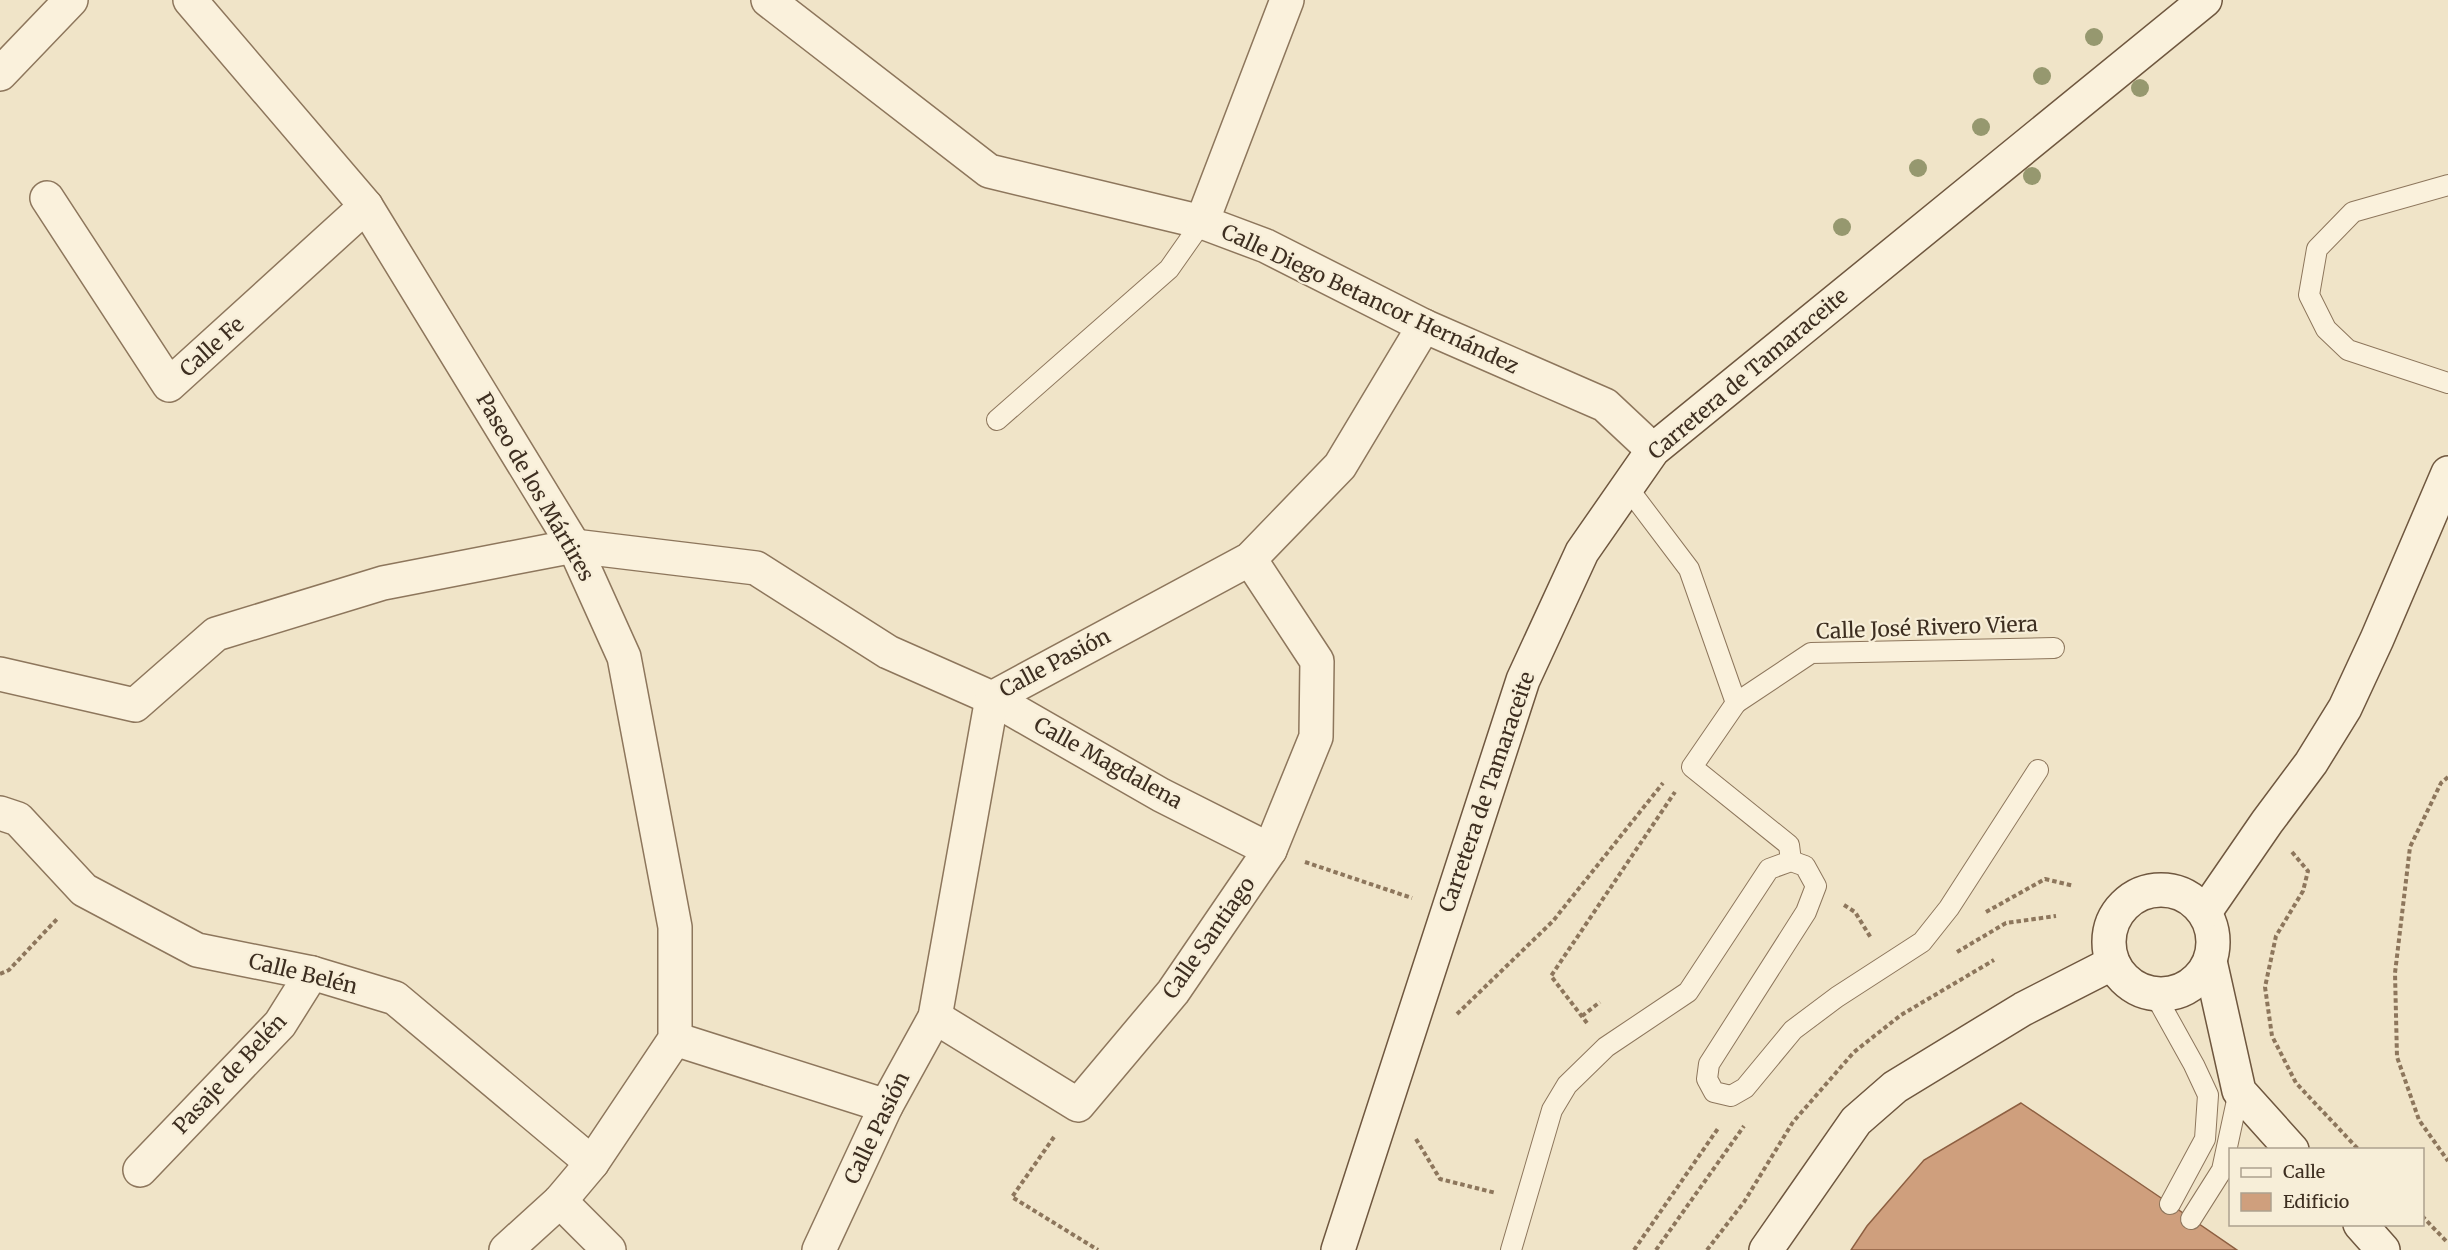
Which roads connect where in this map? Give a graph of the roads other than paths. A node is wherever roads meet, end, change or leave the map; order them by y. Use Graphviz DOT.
graph roads {
  1 [pos="71,0"];
  2 [pos="190,0"];
  3 [pos="768,0"];
  4 [pos="1287,0"];
  5 [pos="2205,0"];
  6 [pos="0,75"];
  7 [pos="2448,185"];
  8 [pos="47,198"];
  9 [pos="366,206"];
  10 [pos="1202,222"];
  11 [pos="1424,326"];
  12 [pos="2448,383"];
  13 [pos="997,420"];
  14 [pos="1653,450"];
  15 [pos="2448,472"];
  16 [pos="1627,487"];
  17 [pos="574,546"];
  18 [pos="1250,559"];
  19 [pos="2054,648"];
  20 [pos="0,675"];
  21 [pos="992,698"];
  22 [pos="1736,703"];
  23 [pos="2038,770"];
  24 [pos="0,813"];
  25 [pos="1270,850"];
  26 [pos="1791,861"];
  27 [pos="2205,912"];
  28 [pos="2210,961"];
  29 [pos="2113,963"];
  30 [pos="312,973"];
  31 [pos="2154,993"];
  32 [pos="935,1017"];
  33 [pos="675,1039"];
  34 [pos="2239,1091"];
  35 [pos="886,1106"];
  36 [pos="2291,1148"];
  37 [pos="592,1163"];
  38 [pos="140,1170"];
  39 [pos="560,1201"];
  40 [pos="2170,1204"];
  41 [pos="2192,1219"];
  42 [pos="2362,1226"];
  43 [pos="506,1250"];
  44 [pos="609,1250"];
  45 [pos="819,1250"];
  46 [pos="1338,1250"];
  47 [pos="1511,1250"];
  48 [pos="1766,1250"];
  49 [pos="2383,1250"];
  1 -- 6 [label="street"];
  2 -- 9 [label="street, Paseo de los Mártires"];
  3 -- 10 [label="street, Calle Diego Betancor Hernández"];
  4 -- 10 [label="street"];
  5 -- 14 [label="street, Carretera de Tamaraceite"];
  7 -- 12 [label="lane"];
  8 -- 9 [label="street, Calle Fe"];
  9 -- 17 [label="street, Paseo de los Mártires"];
  10 -- 11 [label="street, Calle Diego Betancor Hernández"];
  10 -- 13 [label="lane"];
  11 -- 14 [label="street, Calle Diego Betancor Hernández"];
  11 -- 18 [label="street, Calle Pasión"];
  14 -- 16 [label="street, Carretera de Tamaraceite"];
  15 -- 27 [label="street"];
  16 -- 22 [label="lane"];
  16 -- 46 [label="street, Carretera de Tamaraceite"];
  17 -- 20 [label="street, Calle Magdalena"];
  17 -- 21 [label="street, Calle Magdalena"];
  17 -- 33 [label="street, Paseo de los Mártires"];
  18 -- 21 [label="street, Calle Pasión"];
  18 -- 25 [label="street, Calle Santiago"];
  19 -- 22 [label="lane, Calle José Rivero Viera"];
  21 -- 25 [label="street, Calle Magdalena"];
  21 -- 32 [label="street, Calle Pasión"];
  22 -- 26 [label="lane"];
  23 -- 26 [label="lane"];
  24 -- 30 [label="street, Calle Belén"];
  25 -- 32 [label="street, Calle Santiago"];
  26 -- 47 [label="lane"];
  27 -- 28 [label="street"];
  27 -- 29 [label="street"];
  28 -- 31 [label="street"];
  28 -- 34 [label="street"];
  29 -- 31 [label="street"];
  29 -- 48 [label="street"];
  30 -- 37 [label="street, Calle Belén"];
  30 -- 38 [label="street, Pasaje de Belén"];
  31 -- 40 [label="lane"];
  32 -- 35 [label="street, Calle Pasión"];
  33 -- 35 [label="street"];
  33 -- 37 [label="street"];
  34 -- 36 [label="street"];
  34 -- 41 [label="lane"];
  35 -- 45 [label="street, Calle Pasión"];
  37 -- 39 [label="street"];
  39 -- 43 [label="street"];
  39 -- 44 [label="street"];
  42 -- 49 [label="street"];
}
